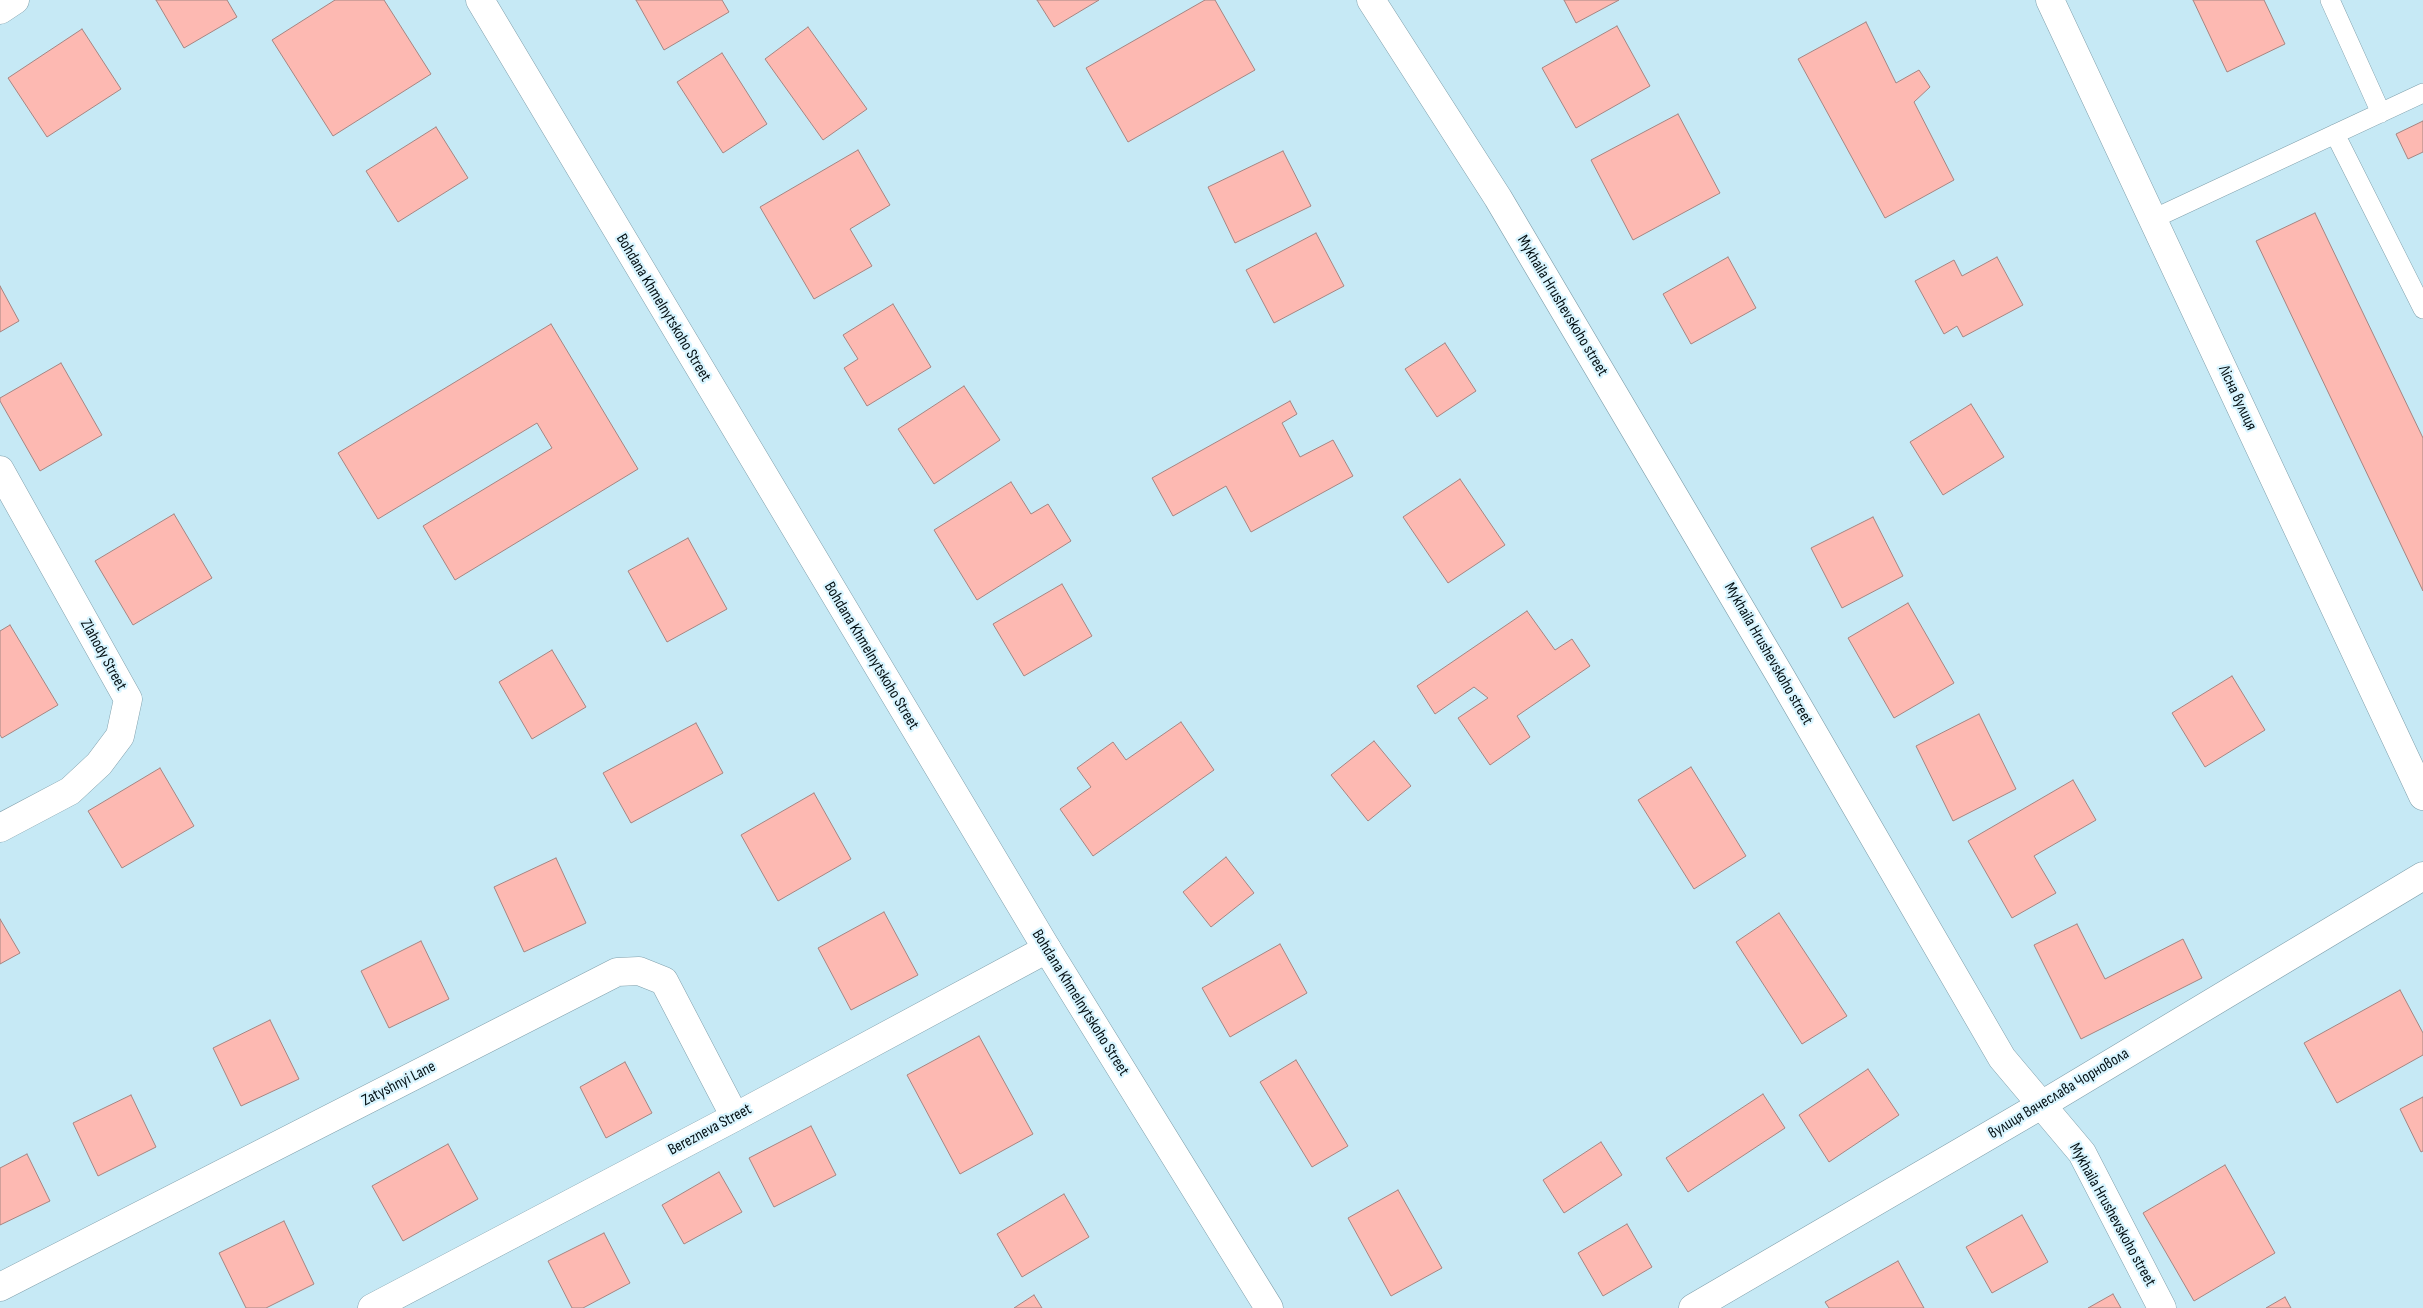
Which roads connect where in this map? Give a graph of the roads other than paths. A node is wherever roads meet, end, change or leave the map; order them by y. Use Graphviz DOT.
graph roads {
  1 [pos="15,0"];
  2 [pos="480,0"];
  3 [pos="1371,0"];
  4 [pos="2050,0"];
  5 [pos="2330,0"];
  6 [pos="0,10"];
  7 [pos="2423,93"];
  8 [pos="2381,113"];
  9 [pos="2336,134"];
  10 [pos="2153,219"];
  11 [pos="2423,309"];
  12 [pos="0,470"];
  13 [pos="2423,796"];
  14 [pos="0,828"];
  15 [pos="2423,876"];
  16 [pos="1047,949"];
  17 [pos="2043,1104"];
  18 [pos="735,1117"];
  19 [pos="0,1287"];
  20 [pos="372,1308"];
  21 [pos="1269,1308"];
  22 [pos="1693,1308"];
  23 [pos="2162,1308"];
  1 -- 6 [label="street"];
  2 -- 16 [label="street, Bohdana Khmelnytskoho Street"];
  3 -- 17 [label="street, Mykhaila Hrushevskoho street"];
  4 -- 10 [label="street, Лісна вулиця"];
  5 -- 8 [label="lane"];
  7 -- 8 [label="lane"];
  8 -- 9 [label="lane"];
  9 -- 10 [label="lane"];
  9 -- 11 [label="lane"];
  10 -- 13 [label="street, Лісна вулиця"];
  12 -- 14 [label="street, Zlahody Street"];
  15 -- 17 [label="street, вулиця Вячеслава Чорновола"];
  16 -- 18 [label="street, Berezneva Street"];
  16 -- 21 [label="street, Bohdana Khmelnytskoho Street"];
  17 -- 22 [label="street, вулиця Вячеслава Чорновола"];
  17 -- 23 [label="street, Mykhaila Hrushevskoho street"];
  18 -- 19 [label="street, Zatyshnyi Lane"];
  18 -- 20 [label="street, Berezneva Street"];
}
